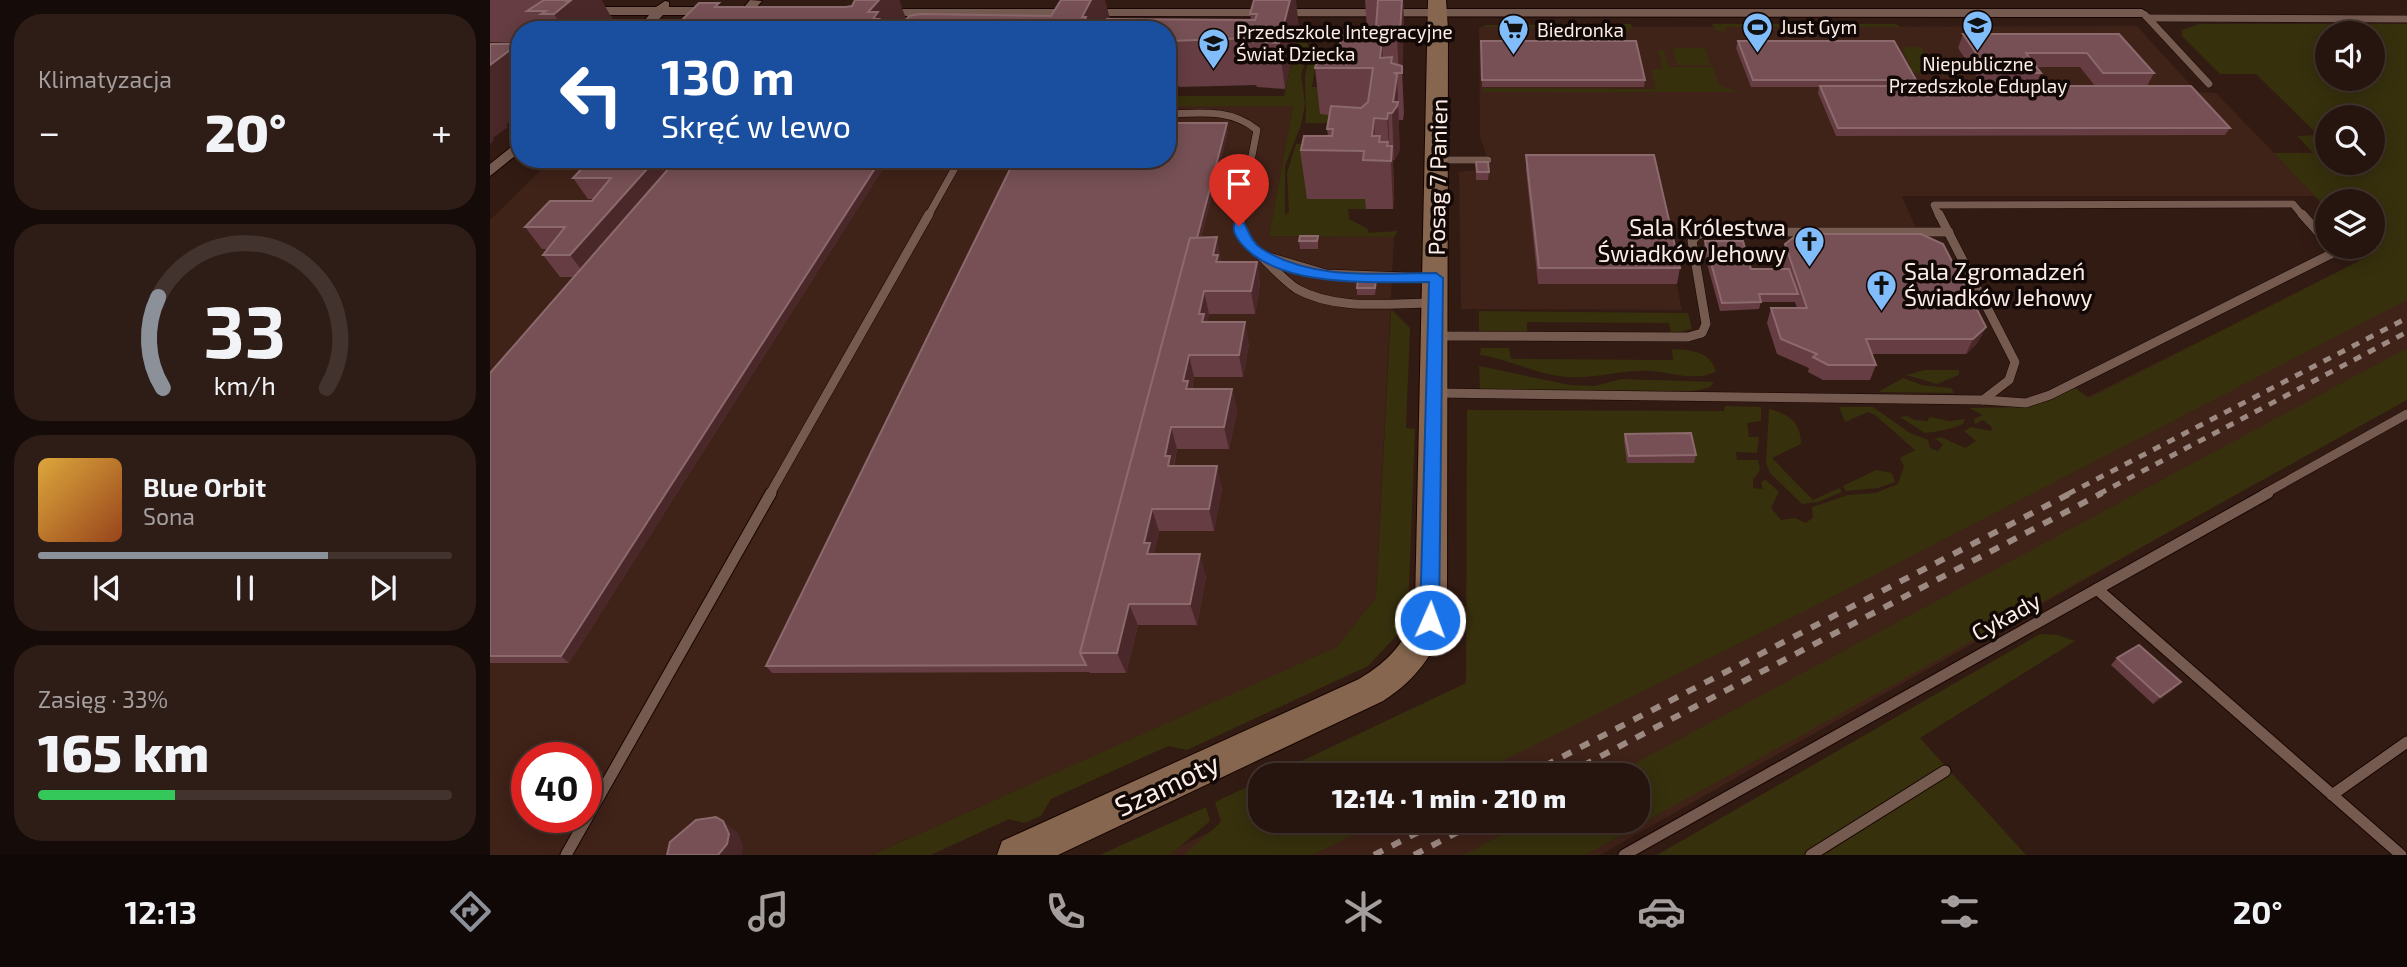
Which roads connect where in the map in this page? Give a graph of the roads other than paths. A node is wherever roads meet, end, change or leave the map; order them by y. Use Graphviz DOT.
graph roads {
  1 [pos="670,0"];
  2 [pos="2130,0"];
  3 [pos="756,1"];
  4 [pos="1553,5"];
  5 [pos="1437,6"];
  6 [pos="563,11"];
  7 [pos="659,11"];
  8 [pos="736,11"];
  9 [pos="766,13"];
  10 [pos="866,13"];
  11 [pos="2145,15"];
  12 [pos="2407,19"];
  13 [pos="650,21"];
  14 [pos="2209,84"];
  15 [pos="1176,114"];
  16 [pos="511,152"];
  17 [pos="1437,160"];
  18 [pos="1488,160"];
  19 [pos="955,168"];
  20 [pos="490,172"];
  21 [pos="2315,229"];
  22 [pos="1948,232"];
  23 [pos="1255,251"];
  24 [pos="2321,259"];
  25 [pos="1436,278"];
  26 [pos="1436,303"];
  27 [pos="1436,336"];
  28 [pos="1435,393"];
  29 [pos="1983,400"];
  30 [pos="2407,414"];
  31 [pos="2097,589"];
  32 [pos="1431,605"];
  33 [pos="2407,742"];
  34 [pos="1945,771"];
  35 [pos="2332,795"];
  36 [pos="566,855"];
  37 [pos="1016,855"];
  38 [pos="1624,855"];
  39 [pos="1811,855"];
  40 [pos="2401,855"];
  1 -- 7 [label="street"];
  2 -- 11 [label="street"];
  3 -- 8 [label="street"];
  4 -- 5 [label="street"];
  4 -- 11 [label="street"];
  5 -- 10 [label="street"];
  5 -- 17 [label="street, Posag 7 Panien"];
  6 -- 7 [label="street"];
  7 -- 8 [label="street"];
  7 -- 13 [label="street"];
  8 -- 9 [label="street"];
  11 -- 12 [label="lane"];
  11 -- 14 [label="lane"];
  15 -- 23 [label="lane"];
  16 -- 20 [label="street"];
  17 -- 18 [label="lane"];
  17 -- 25 [label="street, Posag 7 Panien"];
  19 -- 36 [label="lane"];
  21 -- 22 [label="lane"];
  22 -- 27 [label="lane"];
  22 -- 29 [label="lane"];
  23 -- 25 [label="lane"];
  23 -- 26 [label="lane"];
  24 -- 29 [label="lane"];
  25 -- 26 [label="street, Posag 7 Panien"];
  26 -- 27 [label="street, Posag 7 Panien"];
  27 -- 28 [label="street, Posag 7 Panien"];
  28 -- 29 [label="lane"];
  28 -- 32 [label="street, Posag 7 Panien"];
  30 -- 31 [label="lane, Cykady"];
  31 -- 35 [label="lane"];
  31 -- 38 [label="lane, Cykady"];
  32 -- 37 [label="street, Szamoty"];
  33 -- 35 [label="lane"];
  34 -- 39 [label="lane"];
  35 -- 40 [label="lane"];
}
